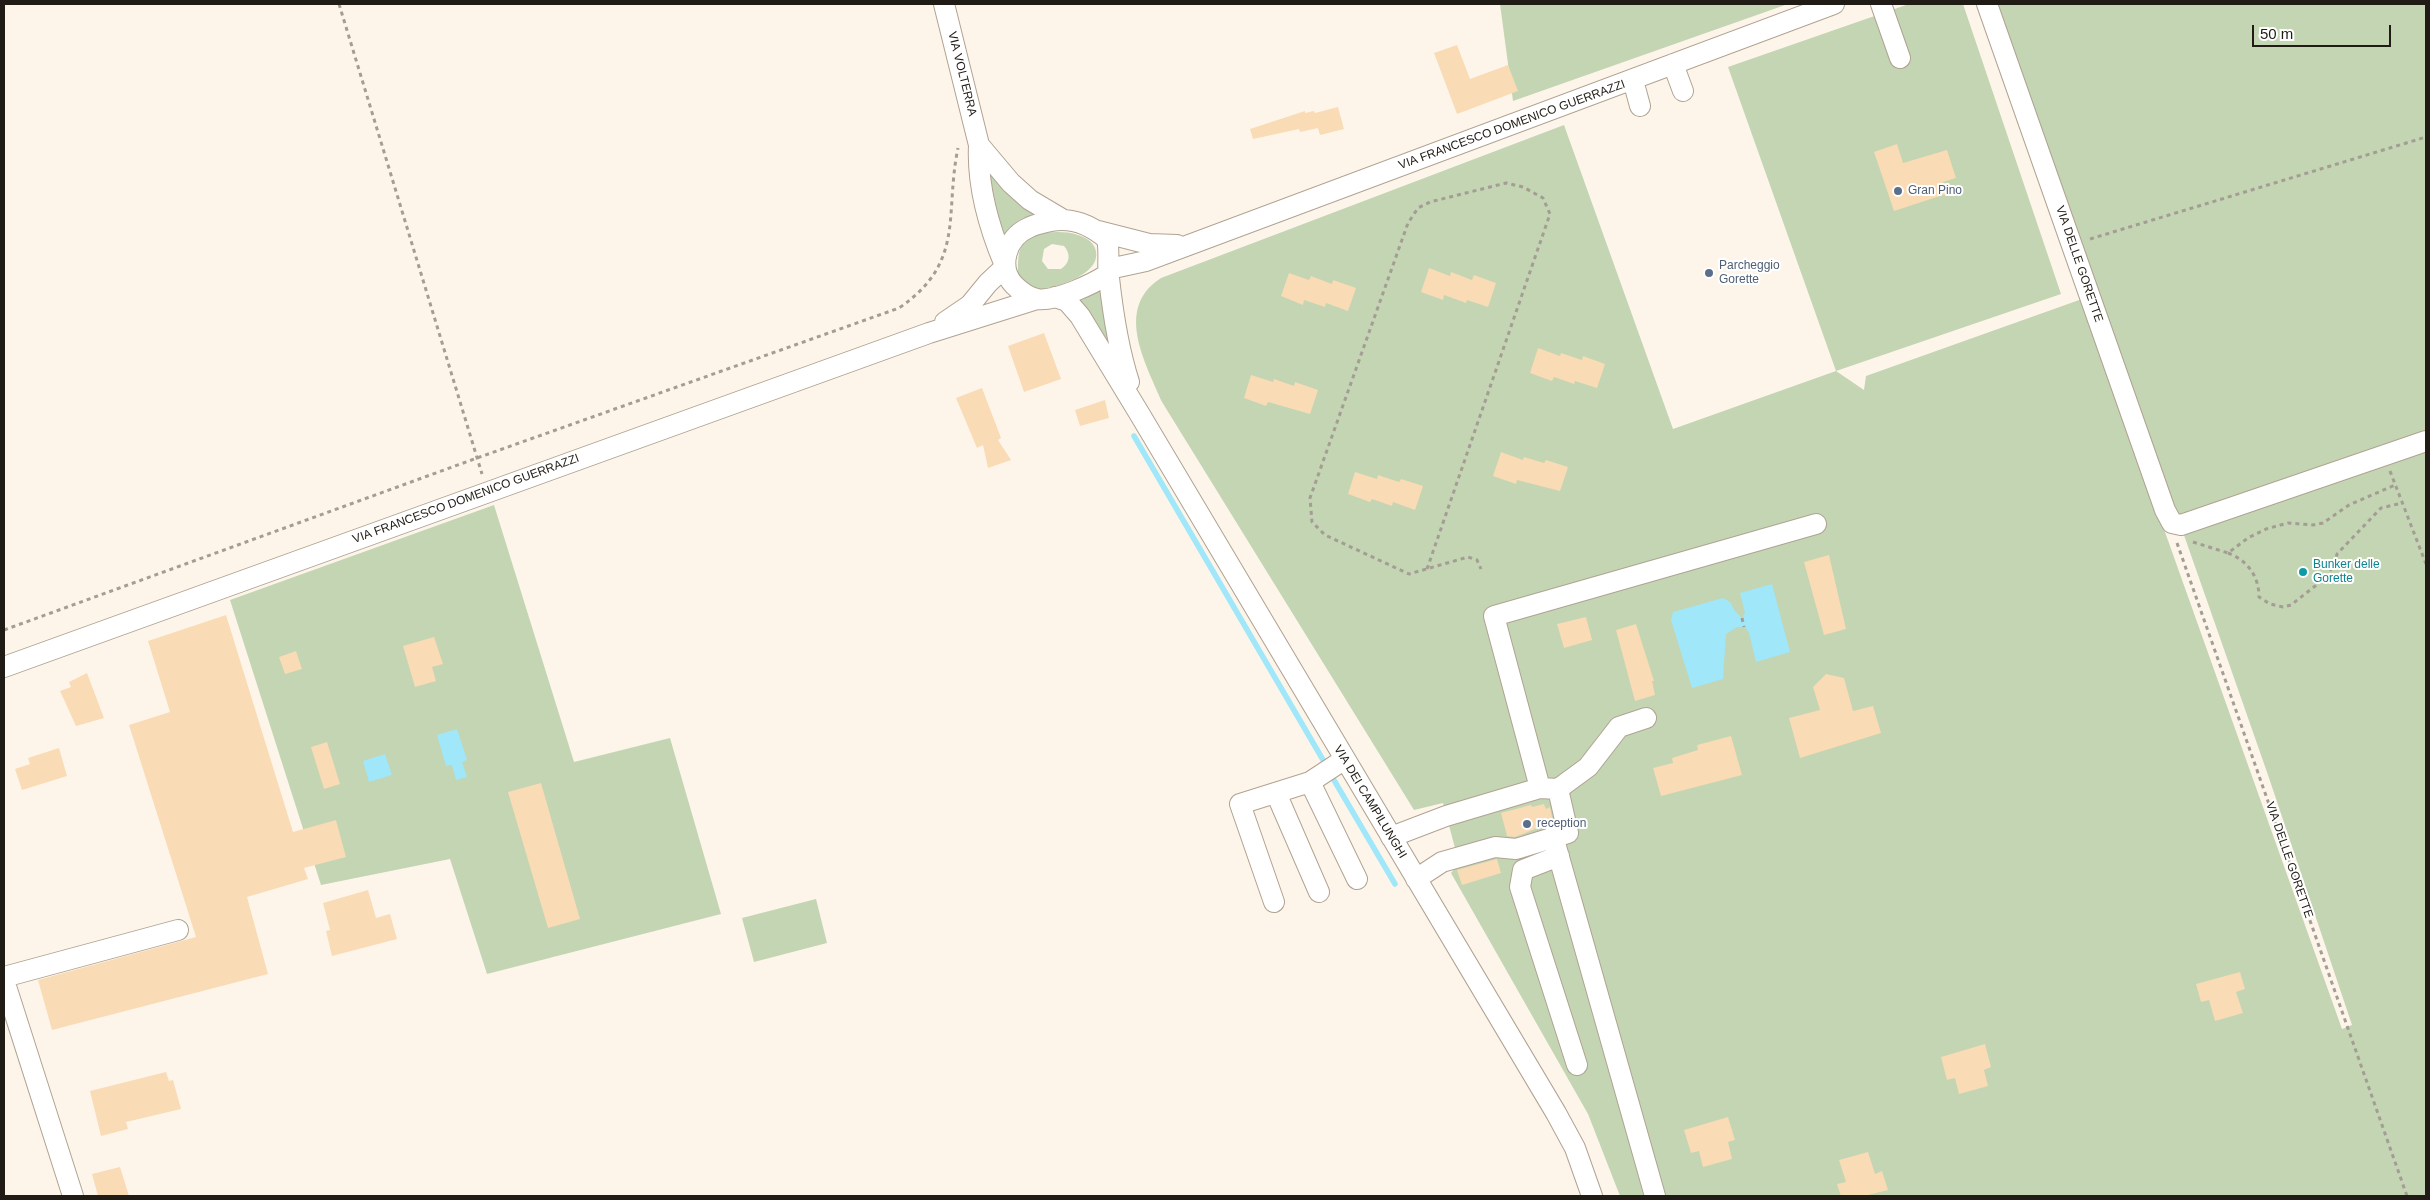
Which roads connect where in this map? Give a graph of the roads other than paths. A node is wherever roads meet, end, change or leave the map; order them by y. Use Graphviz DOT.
graph roads {
  1 [pos="944,4"];
  2 [pos="1834,4"];
  3 [pos="1881,4"];
  4 [pos="1987,4"];
  5 [pos="1900,58"];
  6 [pos="1674,64"];
  7 [pos="1633,80"];
  8 [pos="1682,90"];
  9 [pos="1640,106"];
  10 [pos="979,145"];
  11 [pos="1062,219"];
  12 [pos="1098,231"];
  13 [pos="994,239"];
  14 [pos="1189,244"];
  15 [pos="1004,265"];
  16 [pos="1108,271"];
  17 [pos="988,283"];
  18 [pos="1046,298"];
  19 [pos="929,333"];
  20 [pos="1139,412"];
  21 [pos="2426,440"];
  22 [pos="1816,524"];
  23 [pos="4,667"];
  24 [pos="1646,718"];
  25 [pos="1345,759"];
  26 [pos="1310,782"];
  27 [pos="1549,789"];
  28 [pos="1276,793"];
  29 [pos="1391,836"];
  30 [pos="1553,836"];
  31 [pos="1559,856"];
  32 [pos="1357,879"];
  33 [pos="1416,879"];
  34 [pos="1318,892"];
  35 [pos="1274,902"];
  36 [pos="178,930"];
  37 [pos="4,978"];
  38 [pos="1577,1065"];
  39 [pos="73,1196"];
  40 [pos="1592,1196"];
  41 [pos="1654,1196"];
  1 -- 10 [label="street, VIA VOLTERRA"];
  2 -- 6 [label="street, VIA FRANCESCO DOMENICO GUERRAZZI"];
  3 -- 5 [label="street"];
  4 -- 21 [label="street, VIA DELLE GORETTE"];
  6 -- 7 [label="street, VIA FRANCESCO DOMENICO GUERRAZZI"];
  6 -- 8 [label="street"];
  7 -- 9 [label="street"];
  7 -- 14 [label="street, VIA FRANCESCO DOMENICO GUERRAZZI"];
  10 -- 11 [label="street, VIA VOLTERRA"];
  10 -- 13 [label="street, VIA VOLTERRA"];
  11 -- 12 [label="street"];
  11 -- 15 [label="street"];
  12 -- 14 [label="street, VIA FRANCESCO DOMENICO GUERRAZZI"];
  12 -- 16 [label="street"];
  13 -- 15 [label="street, VIA VOLTERRA"];
  13 -- 17 [label="street"];
  14 -- 16 [label="street, VIA FRANCESCO DOMENICO GUERRAZZI"];
  15 -- 17 [label="street, VIA FRANCESCO DOMENICO GUERRAZZI"];
  15 -- 18 [label="street"];
  16 -- 18 [label="street"];
  16 -- 20 [label="street, VIA DEI CAMPILUNGHI"];
  17 -- 19 [label="street, VIA FRANCESCO DOMENICO GUERRAZZI"];
  18 -- 19 [label="street, VIA FRANCESCO DOMENICO GUERRAZZI"];
  18 -- 20 [label="street, VIA DEI CAMPILUNGHI"];
  19 -- 23 [label="street, VIA FRANCESCO DOMENICO GUERRAZZI"];
  20 -- 25 [label="street, VIA DEI CAMPILUNGHI"];
  22 -- 27 [label="street"];
  24 -- 27 [label="street"];
  25 -- 26 [label="street"];
  25 -- 29 [label="street, VIA DEI CAMPILUNGHI"];
  26 -- 28 [label="street"];
  26 -- 32 [label="street"];
  27 -- 29 [label="street"];
  27 -- 30 [label="street"];
  28 -- 34 [label="street"];
  28 -- 35 [label="street"];
  29 -- 33 [label="street, VIA DEI CAMPILUNGHI"];
  30 -- 31 [label="street"];
  30 -- 33 [label="street"];
  31 -- 38 [label="street"];
  31 -- 41 [label="street"];
  33 -- 40 [label="street, VIA DEI CAMPILUNGHI"];
  36 -- 37 [label="street"];
  37 -- 39 [label="street"];
}
